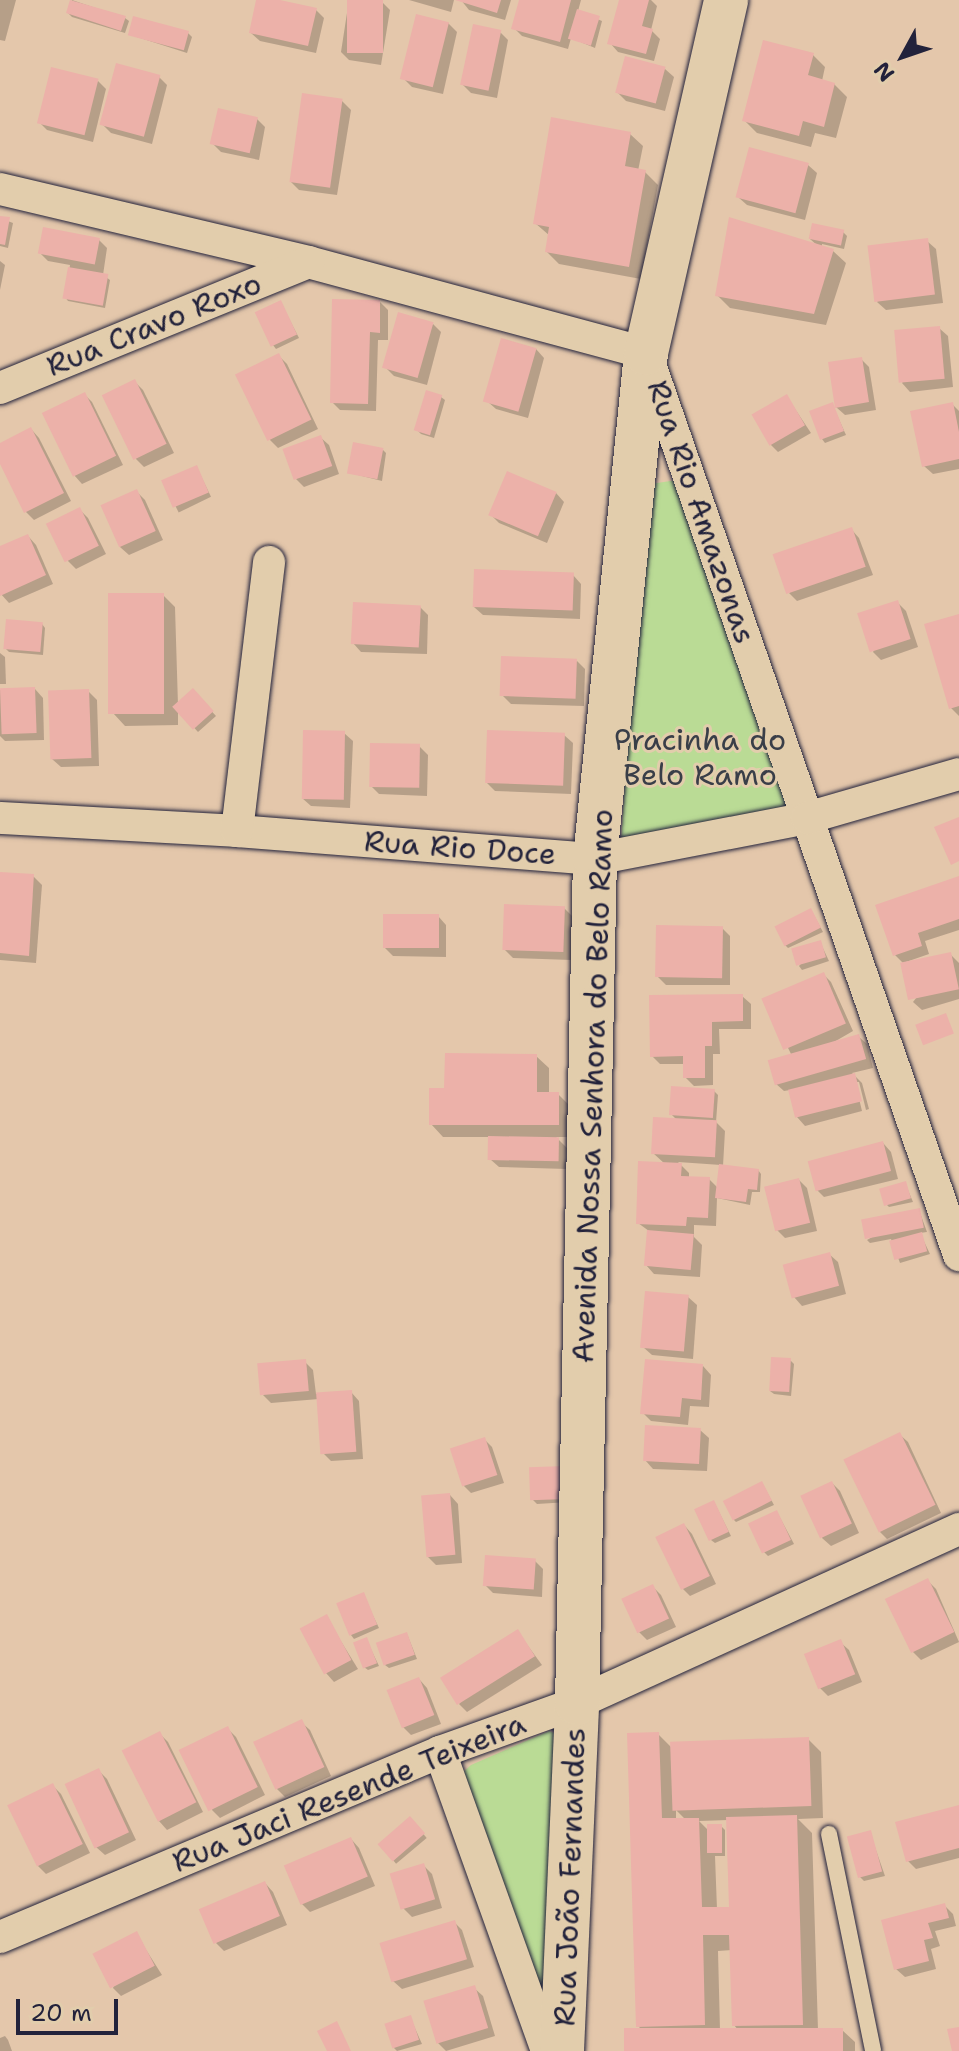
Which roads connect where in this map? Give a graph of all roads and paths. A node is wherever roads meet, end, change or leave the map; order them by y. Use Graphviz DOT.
graph roads {
  1 [pos="726,0"];
  2 [pos="0,189"];
  3 [pos="308,262"];
  4 [pos="646,353"];
  5 [pos="0,388"];
  6 [pos="269,562"];
  7 [pos="959,774"];
  8 [pos="0,818"];
  9 [pos="807,818"];
  10 [pos="237,831"];
  11 [pos="595,859"];
  12 [pos="959,1255"];
  13 [pos="959,1529"];
  14 [pos="577,1703"];
  15 [pos="440,1752"];
  16 [pos="829,1834"];
  17 [pos="0,1937"];
  18 [pos="547,2051"];
  19 [pos="562,2051"];
  20 [pos="873,2051"];
  1 -- 4 [label="street, Avenida Nossa Senhora do Belo Ramo"];
  2 -- 3 [label="street, Rua Rio Amazonas"];
  3 -- 4 [label="street, Rua Rio Amazonas"];
  3 -- 5 [label="street, Rua Cravo Roxo"];
  4 -- 9 [label="street, Rua Rio Amazonas"];
  4 -- 11 [label="street, Avenida Nossa Senhora do Belo Ramo"];
  6 -- 10 [label="street"];
  7 -- 9 [label="street, Rua Rio Doce"];
  8 -- 10 [label="street, Rua Rio Doce"];
  9 -- 11 [label="street, Rua Rio Doce"];
  9 -- 12 [label="street, Rua Rio Amazonas"];
  10 -- 11 [label="street, Rua Rio Doce"];
  11 -- 14 [label="street, Avenida Nossa Senhora do Belo Ramo"];
  13 -- 14 [label="street, Rua Jaci Resende Teixeira"];
  14 -- 15 [label="street, Rua Jaci Resende Teixeira"];
  14 -- 19 [label="street, Rua João Fernandes"];
  15 -- 17 [label="street, Rua Jaci Resende Teixeira"];
  15 -- 18 [label="street, Rua João Fernandes"];
  16 -- 20 [label="lane"];
}
